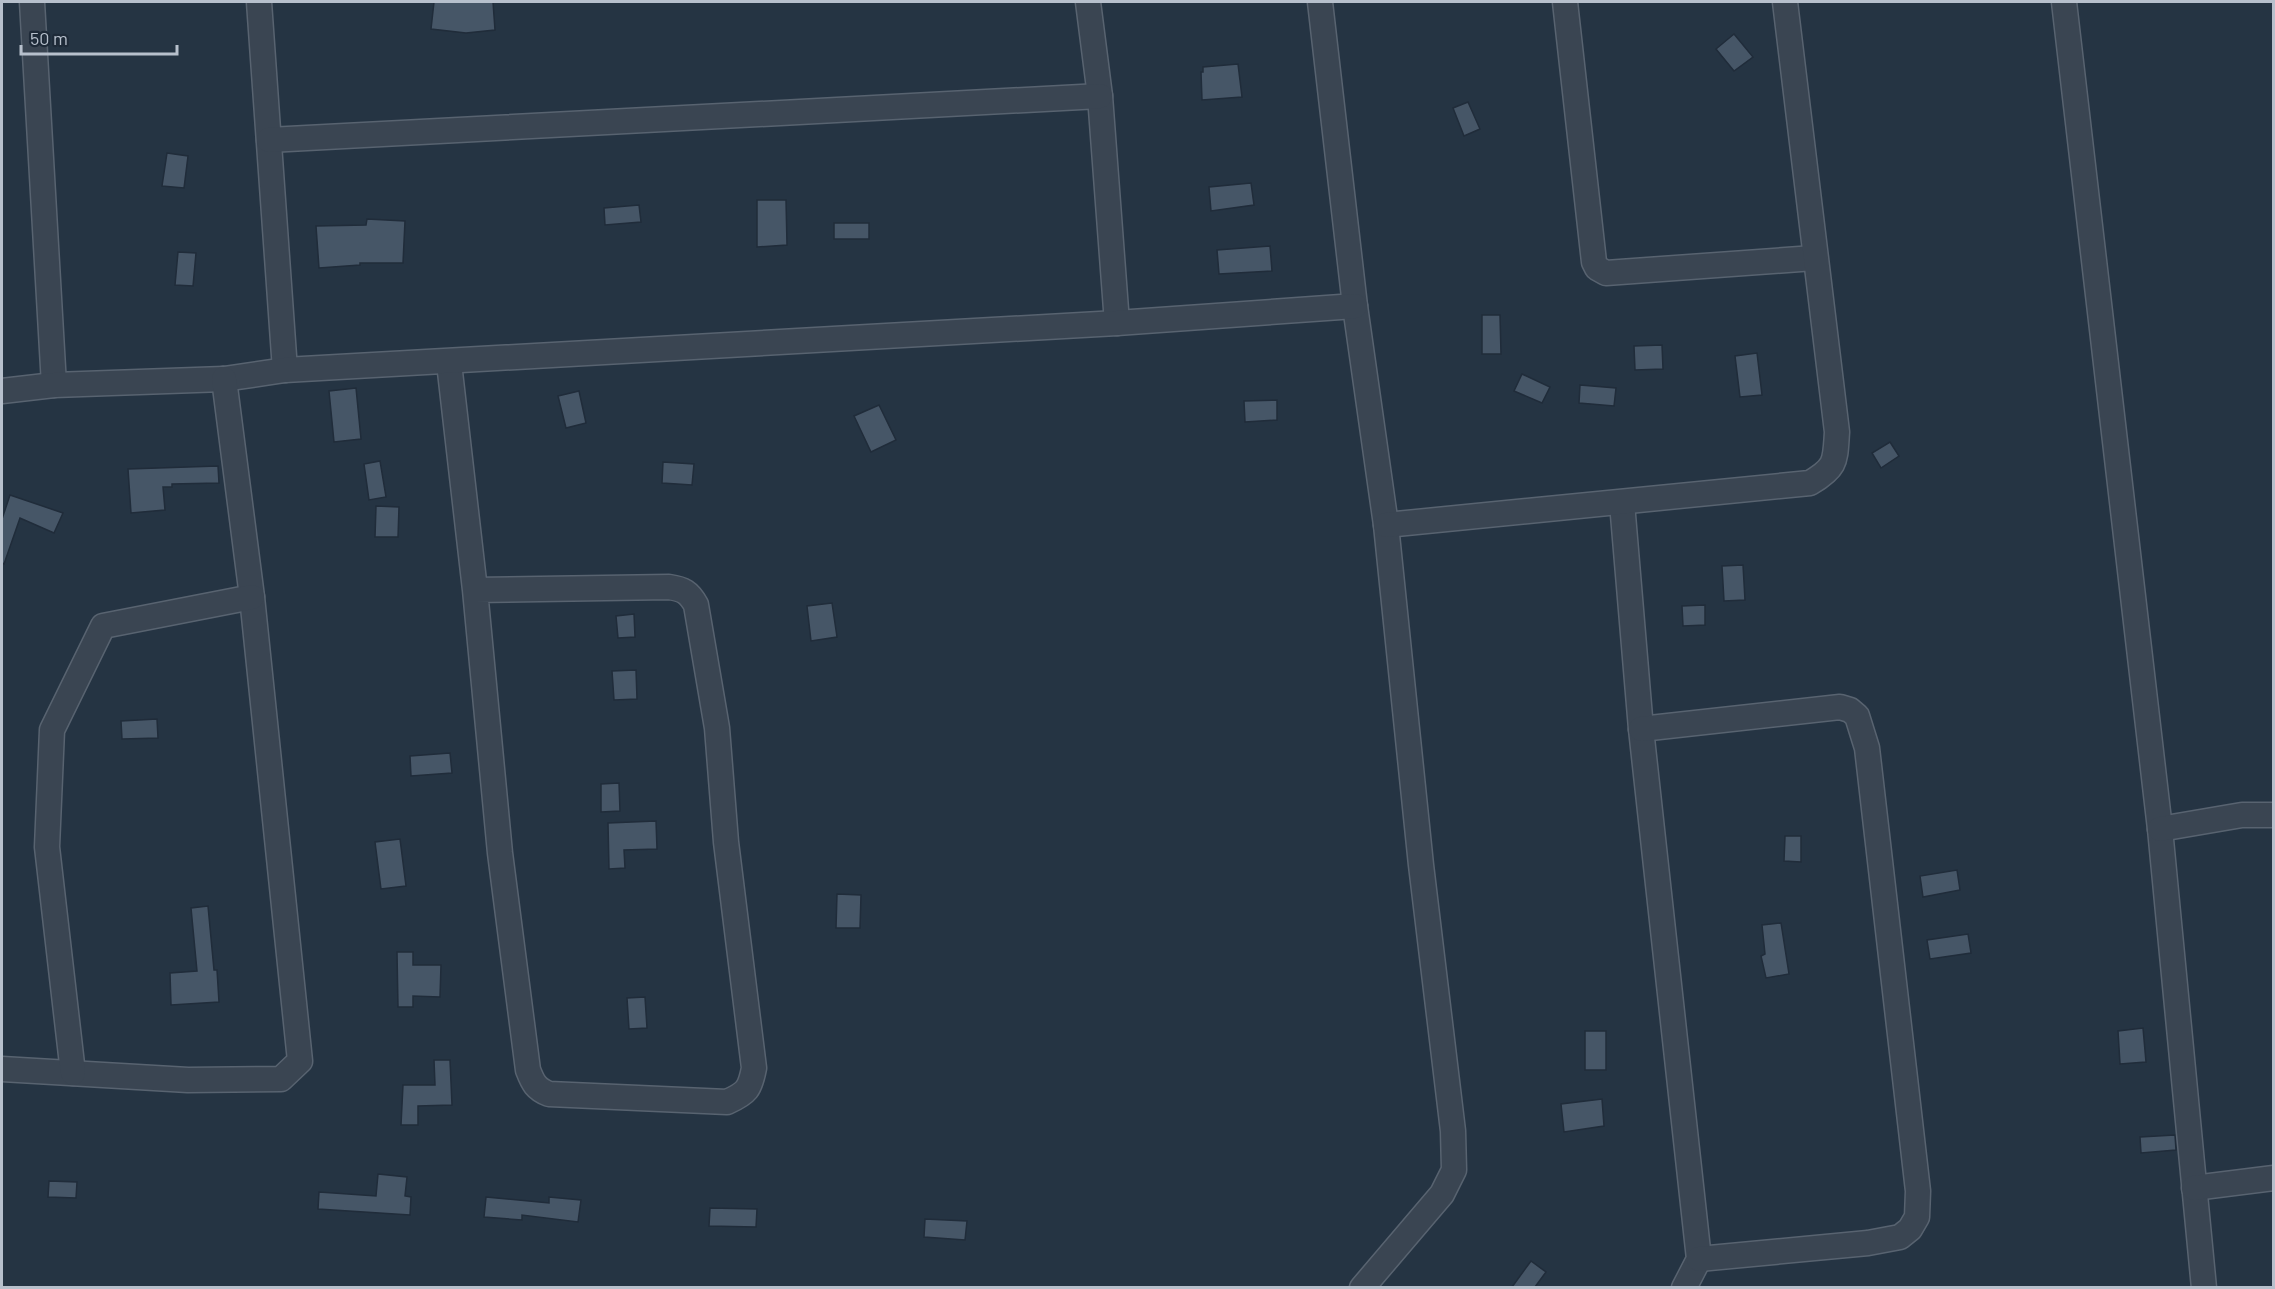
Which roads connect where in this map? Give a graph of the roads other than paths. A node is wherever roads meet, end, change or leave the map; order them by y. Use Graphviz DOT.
graph roads {
  1 [pos="32,2"];
  2 [pos="258,2"];
  3 [pos="1088,2"];
  4 [pos="1320,2"];
  5 [pos="1565,2"];
  6 [pos="1785,2"];
  7 [pos="2064,2"];
  8 [pos="1100,96"];
  9 [pos="269,140"];
  10 [pos="1814,258"];
  11 [pos="1355,306"];
  12 [pos="1117,323"];
  13 [pos="449,363"];
  14 [pos="285,370"];
  15 [pos="224,379"];
  16 [pos="54,385"];
  17 [pos="2,391"];
  18 [pos="1622,503"];
  19 [pos="1386,525"];
  20 [pos="475,590"];
  21 [pos="252,597"];
  22 [pos="1641,729"];
  23 [pos="2274,815"];
  24 [pos="2160,828"];
  25 [pos="2,1070"];
  26 [pos="73,1073"];
  27 [pos="2274,1178"];
  28 [pos="2194,1188"];
  29 [pos="1699,1259"];
  30 [pos="1362,1287"];
  31 [pos="1684,1287"];
  32 [pos="2204,1287"];
  1 -- 16 [label="street"];
  2 -- 9 [label="street"];
  3 -- 8 [label="street"];
  4 -- 11 [label="street"];
  5 -- 10 [label="street"];
  6 -- 10 [label="street"];
  7 -- 24 [label="street"];
  8 -- 9 [label="street"];
  8 -- 12 [label="street"];
  9 -- 14 [label="street"];
  10 -- 18 [label="street"];
  11 -- 12 [label="street"];
  11 -- 19 [label="street"];
  12 -- 13 [label="street"];
  13 -- 14 [label="street"];
  13 -- 20 [label="street"];
  14 -- 15 [label="street"];
  15 -- 16 [label="street"];
  15 -- 21 [label="street"];
  16 -- 17 [label="street"];
  18 -- 19 [label="street"];
  18 -- 22 [label="street"];
  19 -- 30 [label="street"];
  20 -- 20 [label="street"];
  21 -- 26 [label="street"];
  21 -- 26 [label="street"];
  22 -- 29 [label="street"];
  22 -- 29 [label="street"];
  23 -- 24 [label="street"];
  24 -- 28 [label="street"];
  25 -- 26 [label="street"];
  27 -- 28 [label="street"];
  28 -- 32 [label="street"];
  29 -- 31 [label="street"];
}
